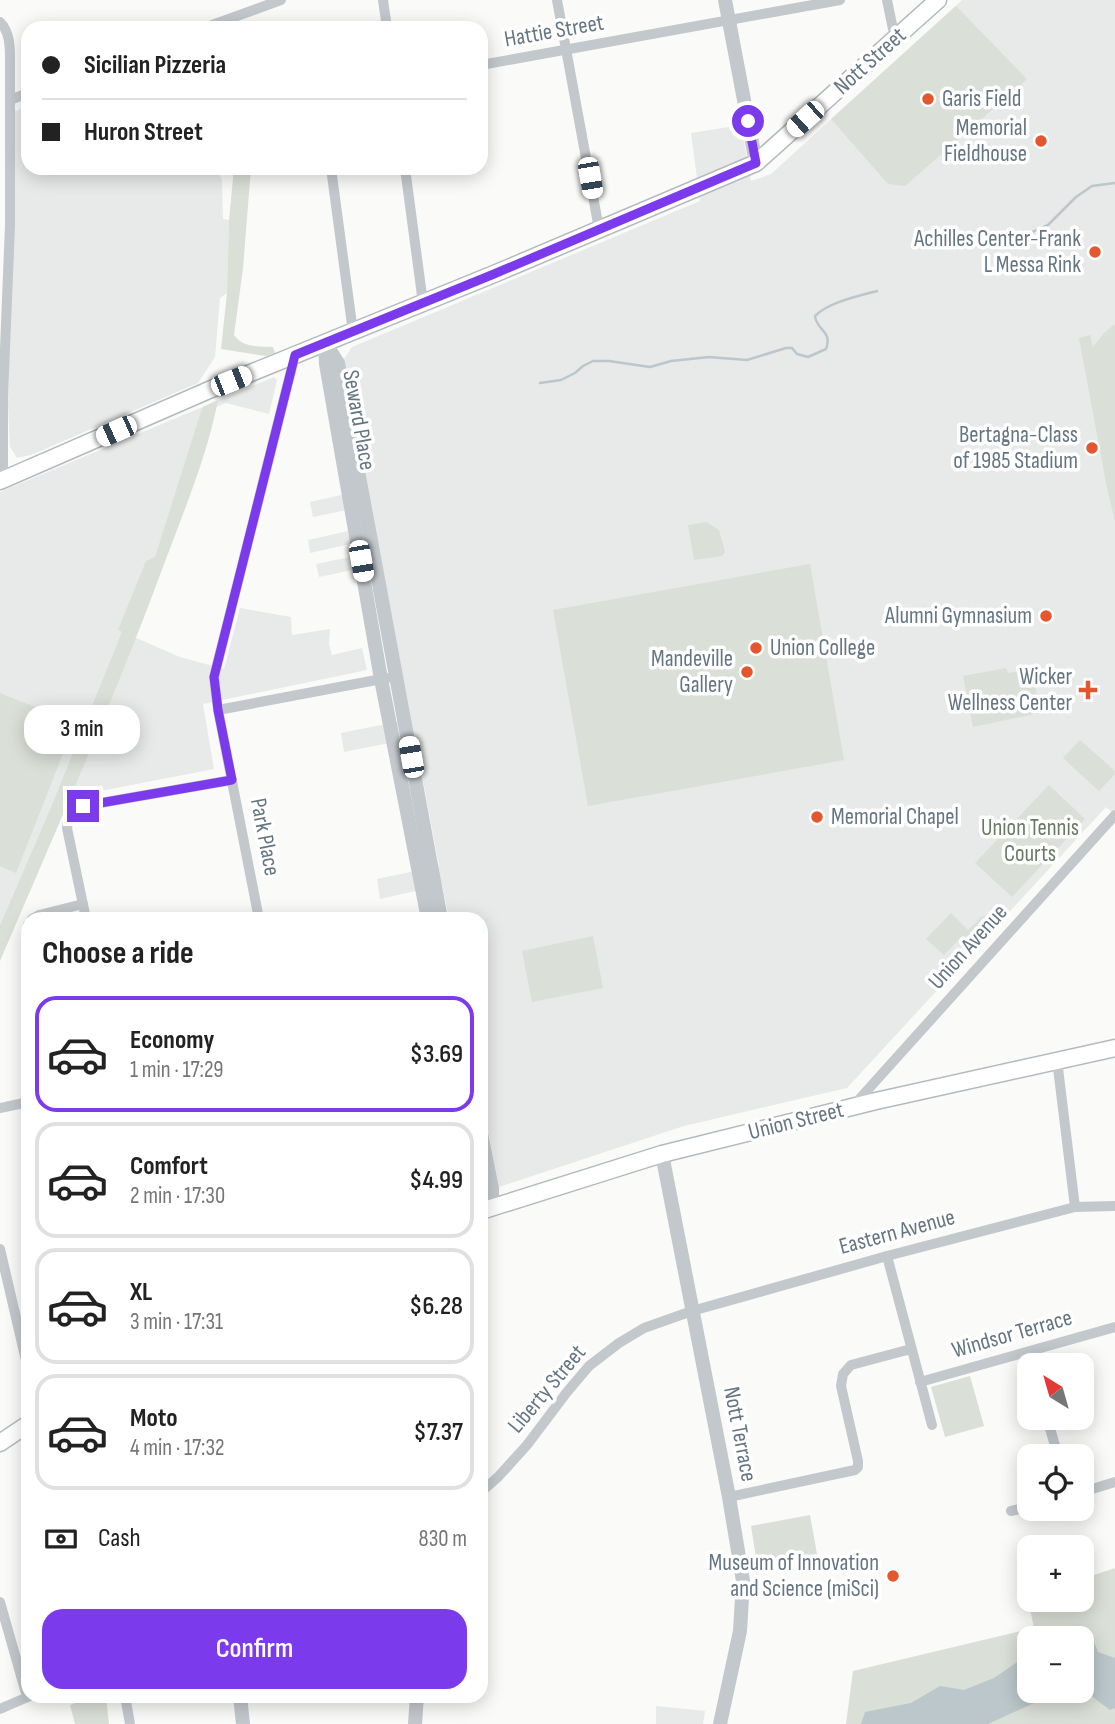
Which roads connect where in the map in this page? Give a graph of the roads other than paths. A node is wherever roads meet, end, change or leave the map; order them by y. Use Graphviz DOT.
graph roads {
  1 [pos="281,0"];
  2 [pos="383,0"];
  3 [pos="557,0"];
  4 [pos="725,0"];
  5 [pos="840,0"];
  6 [pos="887,0"];
  7 [pos="938,0"];
  8 [pos="729,20"];
  9 [pos="223,21"];
  10 [pos="386,21"];
  11 [pos="0,22"];
  12 [pos="895,39"];
  13 [pos="566,50"];
  14 [pos="488,64"];
  15 [pos="21,96"];
  16 [pos="10,100"];
  17 [pos="756,163"];
  18 [pos="332,175"];
  19 [pos="406,175"];
  20 [pos="599,229"];
  21 [pos="423,303"];
  22 [pos="353,332"];
  23 [pos="325,343"];
  24 [pos="295,355"];
  25 [pos="2,481"];
  26 [pos="397,677"];
  27 [pos="381,679"];
  28 [pos="218,710"];
  29 [pos="232,780"];
  30 [pos="1115,816"];
  31 [pos="83,904"];
  32 [pos="51,912"];
  33 [pos="85,912"];
  34 [pos="258,912"];
  35 [pos="427,912"];
  36 [pos="440,912"];
  37 [pos="1115,1048"];
  38 [pos="1057,1060"];
  39 [pos="21,1104"];
  40 [pos="852,1107"];
  41 [pos="0,1108"];
  42 [pos="662,1154"];
  43 [pos="488,1168"];
  44 [pos="488,1202"];
  45 [pos="1115,1206"];
  46 [pos="1075,1207"];
  47 [pos="488,1208"];
  48 [pos="0,1252"];
  49 [pos="887,1256"];
  50 [pos="692,1311"];
  51 [pos="1115,1327"];
  52 [pos="21,1340"];
  53 [pos="911,1349"];
  54 [pos="1029,1352"];
  55 [pos="920,1382"];
  56 [pos="932,1424"];
  57 [pos="21,1429"];
  58 [pos="0,1443"];
  59 [pos="1115,1482"];
  60 [pos="488,1486"];
  61 [pos="1094,1488"];
  62 [pos="729,1497"];
  63 [pos="1017,1510"];
  64 [pos="1011,1511"];
  65 [pos="0,1602"];
  66 [pos="21,1670"];
  67 [pos="21,1700"];
  68 [pos="126,1703"];
  69 [pos="241,1703"];
  70 [pos="416,1703"];
  71 [pos="0,1709"];
  72 [pos="130,1724"];
  73 [pos="243,1724"];
  74 [pos="415,1724"];
  75 [pos="720,1724"];
  1 -- 9 [label="street"];
  2 -- 10 [label="street"];
  3 -- 13 [label="street"];
  4 -- 8 [label="street"];
  5 -- 8 [label="street, Hattie Street"];
  6 -- 12 [label="street"];
  7 -- 12 [label="main road, Nott Street"];
  8 -- 13 [label="street, Hattie Street"];
  8 -- 17 [label="street"];
  11 -- 16 [label="street"];
  12 -- 17 [label="main road, Nott Street"];
  13 -- 14 [label="street, Hattie Street"];
  13 -- 20 [label="street"];
  15 -- 16 [label="street"];
  16 -- 25 [label="street"];
  17 -- 20 [label="main road, Nott Street"];
  18 -- 22 [label="street"];
  19 -- 21 [label="street"];
  20 -- 21 [label="main road, Nott Street"];
  21 -- 22 [label="main road, Nott Street"];
  22 -- 23 [label="main road, Nott Street"];
  23 -- 24 [label="main road, Nott Street"];
  23 -- 26 [label="street, Seward Place"];
  23 -- 27 [label="street, Seward Place"];
  24 -- 25 [label="main road, Nott Street"];
  24 -- 28 [label="street, Park Place"];
  26 -- 27 [label="street"];
  26 -- 36 [label="street, Seward Place"];
  27 -- 28 [label="street"];
  27 -- 35 [label="street, Seward Place"];
  28 -- 29 [label="street, Park Place"];
  29 -- 31 [label="street"];
  29 -- 34 [label="street, Park Place"];
  30 -- 40 [label="street, Union Avenue"];
  31 -- 32 [label="street"];
  31 -- 33 [label="street"];
  37 -- 38 [label="main road, Union Street"];
  38 -- 40 [label="main road, Union Street"];
  38 -- 46 [label="street"];
  39 -- 41 [label="street"];
  40 -- 42 [label="main road, Union Street"];
  42 -- 47 [label="main road, Union Street"];
  42 -- 50 [label="street, Nott Terrace"];
  43 -- 44 [label="street"];
  45 -- 46 [label="street, Eastern Avenue"];
  46 -- 49 [label="street, Eastern Avenue"];
  48 -- 52 [label="street"];
  49 -- 50 [label="street, Eastern Avenue"];
  49 -- 53 [label="street"];
  50 -- 60 [label="street, Liberty Street"];
  50 -- 62 [label="street, Nott Terrace"];
  51 -- 54 [label="street, Windsor Terrace"];
  53 -- 55 [label="street"];
  53 -- 62 [label="street"];
  54 -- 55 [label="street, Windsor Terrace"];
  55 -- 56 [label="street"];
  57 -- 58 [label="main road"];
  59 -- 61 [label="street"];
  62 -- 75 [label="street, Nott Terrace"];
  63 -- 64 [label="street"];
  65 -- 66 [label="street"];
  67 -- 71 [label="street"];
  68 -- 72 [label="street"];
  69 -- 73 [label="street"];
  70 -- 74 [label="street"];
}
